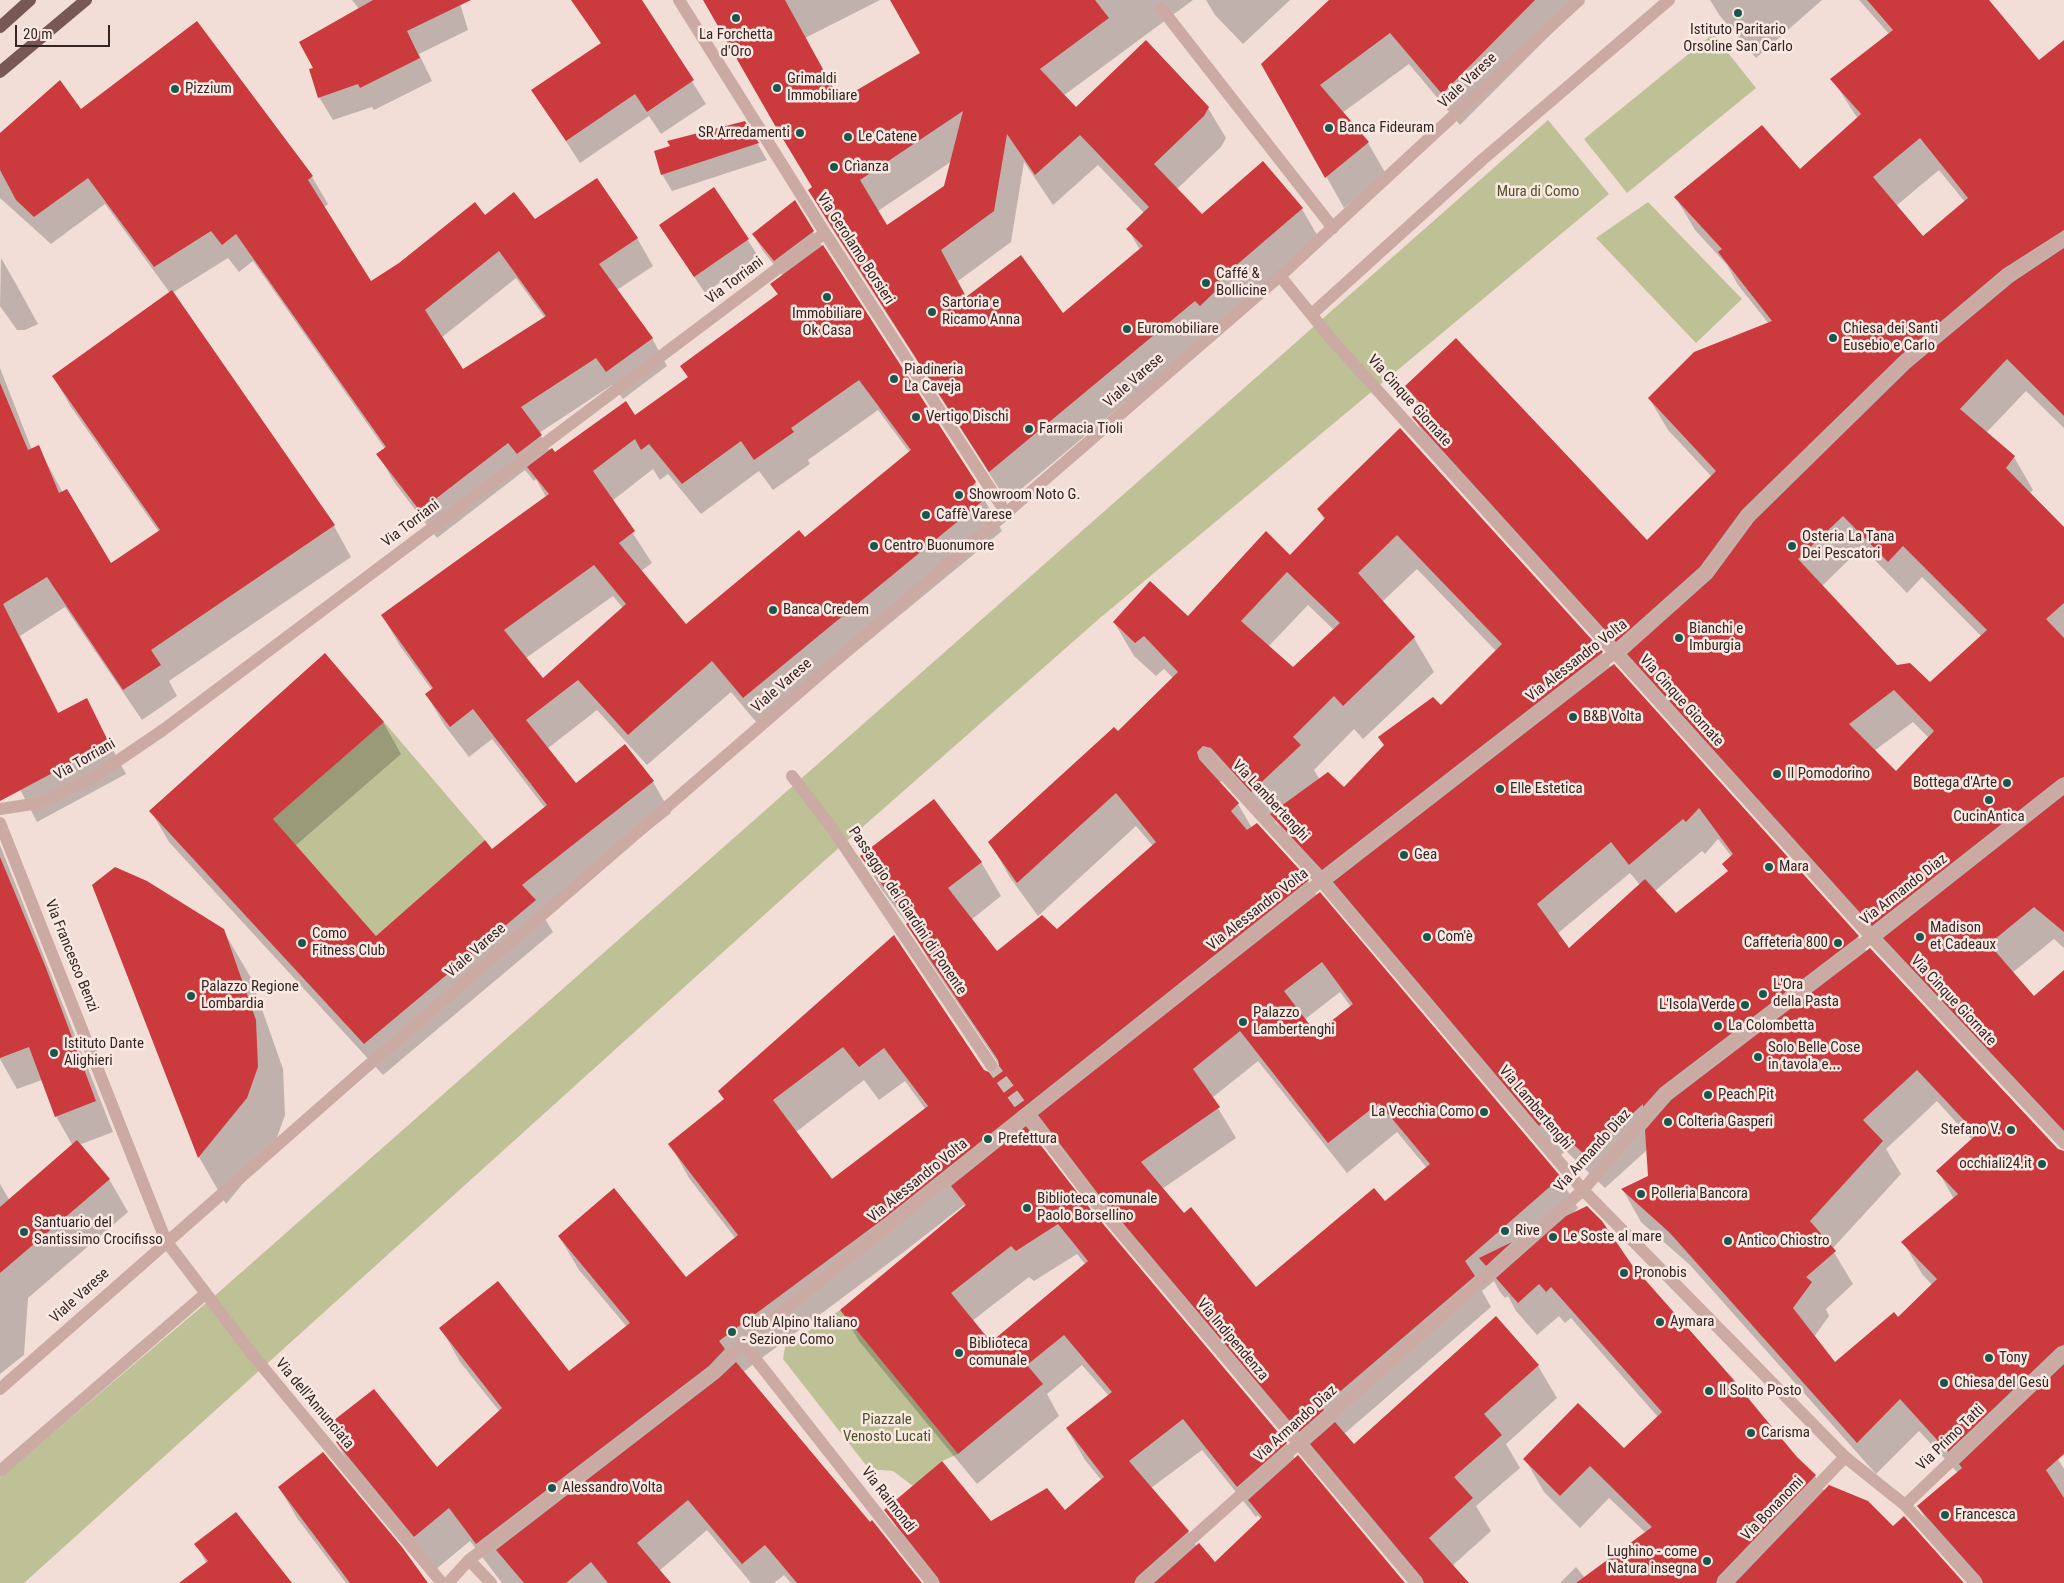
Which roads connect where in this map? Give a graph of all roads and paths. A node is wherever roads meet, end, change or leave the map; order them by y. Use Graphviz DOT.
graph roads {
  1 [pos="30,0"];
  2 [pos="86,0"];
  3 [pos="679,0"];
  4 [pos="1579,0"];
  5 [pos="1669,0"];
  6 [pos="1160,8"];
  7 [pos="0,27"];
  8 [pos="0,72"];
  9 [pos="1333,228"];
  10 [pos="825,233"];
  11 [pos="2064,238"];
  12 [pos="1280,276"];
  13 [pos="1312,313"];
  14 [pos="1006,513"];
  15 [pos="1614,652"];
  16 [pos="1204,754"];
  17 [pos="792,776"];
  18 [pos="2064,785"];
  19 [pos="0,809"];
  20 [pos="0,823"];
  21 [pos="1322,881"];
  22 [pos="1870,938"];
  23 [pos="991,1065"];
  24 [pos="1027,1114"];
  25 [pos="2064,1143"];
  26 [pos="1583,1190"];
  27 [pos="166,1242"];
  28 [pos="205,1294"];
  29 [pos="744,1343"];
  30 [pos="2064,1353"];
  31 [pos="0,1389"];
  32 [pos="1297,1445"];
  33 [pos="1845,1457"];
  34 [pos="0,1471"];
  35 [pos="1905,1505"];
  36 [pos="469,1560"];
  37 [pos="442,1583"];
  38 [pos="448,1583"];
  39 [pos="491,1583"];
  40 [pos="932,1583"];
  41 [pos="1142,1583"];
  42 [pos="1416,1583"];
  43 [pos="1724,1583"];
  44 [pos="1975,1583"];
  1 -- 7 [label="main road"];
  2 -- 8 [label="main road"];
  3 -- 10 [label="street, Via Gerolamo Borsieri"];
  4 -- 9 [label="street, Viale Varese"];
  5 -- 13 [label="street"];
  6 -- 9 [label="street"];
  9 -- 12 [label="street, Viale Varese"];
  10 -- 14 [label="street, Via Gerolamo Borsieri"];
  10 -- 19 [label="street, Via Torriani"];
  11 -- 15 [label="street, Via Alessandro Volta"];
  12 -- 13 [label="street, Via Cinque Giornate"];
  12 -- 14 [label="street, Viale Varese"];
  13 -- 15 [label="street, Via Cinque Giornate"];
  14 -- 27 [label="street, Viale Varese"];
  15 -- 21 [label="street, Via Alessandro Volta"];
  15 -- 22 [label="street, Via Cinque Giornate"];
  16 -- 21 [label="street, Via Lambertenghi"];
  17 -- 23 [label="street, Passaggio dei Giardini di Ponente"];
  18 -- 22 [label="street, Via Armando Diaz"];
  20 -- 27 [label="street, Via Francesco Benzi"];
  21 -- 24 [label="street, Via Alessandro Volta"];
  21 -- 26 [label="street, Via Lambertenghi"];
  22 -- 25 [label="street, Via Cinque Giornate"];
  22 -- 26 [label="street, Via Armando Diaz"];
  24 -- 29 [label="street, Via Alessandro Volta"];
  24 -- 32 [label="street, Via Indipendenza"];
  26 -- 32 [label="street, Via Armando Diaz"];
  26 -- 33 [label="street, Via Lambertenghi"];
  27 -- 28 [label="street, Via dell'Annunciata"];
  27 -- 31 [label="street, Viale Varese"];
  28 -- 34 [label="street"];
  28 -- 37 [label="street, Via dell'Annunciata"];
  29 -- 36 [label="street, Via Alessandro Volta"];
  29 -- 40 [label="street, Via Raimondi"];
  30 -- 35 [label="street, Via Primo Tatti"];
  32 -- 41 [label="street, Via Armando Diaz"];
  32 -- 42 [label="street, Via Indipendenza"];
  33 -- 35 [label="street, Via Lambertenghi"];
  33 -- 43 [label="street, Via Bonanomi"];
  35 -- 44 [label="street, Via Lambertenghi"];
  36 -- 38 [label="street, Via Alessandro Volta"];
  36 -- 39 [label="street"];
}
